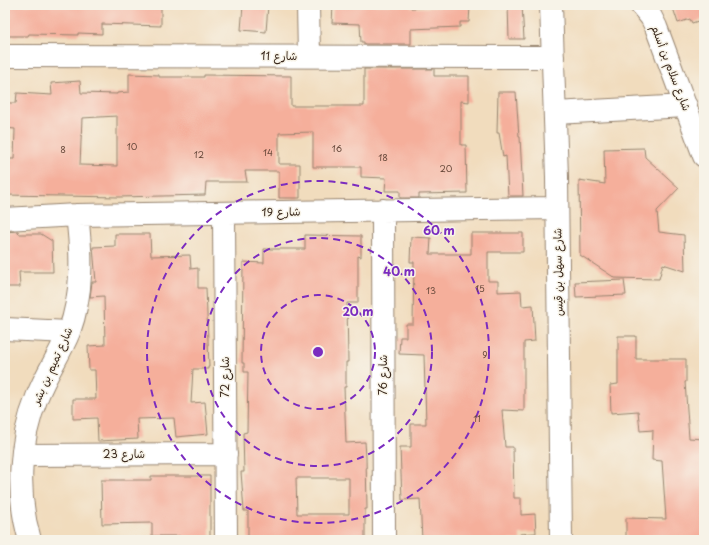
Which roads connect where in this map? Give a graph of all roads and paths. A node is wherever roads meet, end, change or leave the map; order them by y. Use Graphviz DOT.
graph roads {
  1 [pos="308,5"];
  2 [pos="551,5"];
  3 [pos="641,5"];
  4 [pos="5,56"];
  5 [pos="309,56"];
  6 [pos="553,57"];
  7 [pos="686,106"];
  8 [pos="555,112"];
  9 [pos="704,156"];
  10 [pos="557,208"];
  11 [pos="383,210"];
  12 [pos="224,214"];
  13 [pos="77,215"];
  14 [pos="5,219"];
  15 [pos="5,329"];
  16 [pos="69,332"];
  17 [pos="226,454"];
  18 [pos="23,455"];
  19 [pos="14,498"];
  20 [pos="30,540"];
  21 [pos="226,540"];
  22 [pos="384,540"];
  23 [pos="561,540"];
  1 -- 5 [label="street"];
  2 -- 6 [label="street, شارع سهل بن قيس"];
  3 -- 7 [label="street, شارع سلام بن أسلم"];
  4 -- 5 [label="street, شارع 11"];
  5 -- 6 [label="street, شارع 11"];
  6 -- 8 [label="street, شارع سهل بن قيس"];
  7 -- 8 [label="street"];
  7 -- 9 [label="street, شارع سلام بن أسلم"];
  8 -- 10 [label="street, شارع سهل بن قيس"];
  10 -- 11 [label="street, شارع 19"];
  10 -- 23 [label="street, شارع سهل بن قيس"];
  11 -- 12 [label="street, شارع 19"];
  11 -- 22 [label="street, شارع 76"];
  12 -- 13 [label="street, شارع 19"];
  12 -- 17 [label="street, شارع 72"];
  13 -- 14 [label="street, شارع 19"];
  13 -- 16 [label="street, شارع تميم بن بشر"];
  15 -- 16 [label="street"];
  16 -- 18 [label="street, شارع تميم بن بشر"];
  17 -- 18 [label="street, شارع 23"];
  17 -- 21 [label="street, شارع 72"];
  18 -- 19 [label="street, شارع تميم بن بشر"];
  19 -- 20 [label="street, شارع تميم بن بشر"];
}
